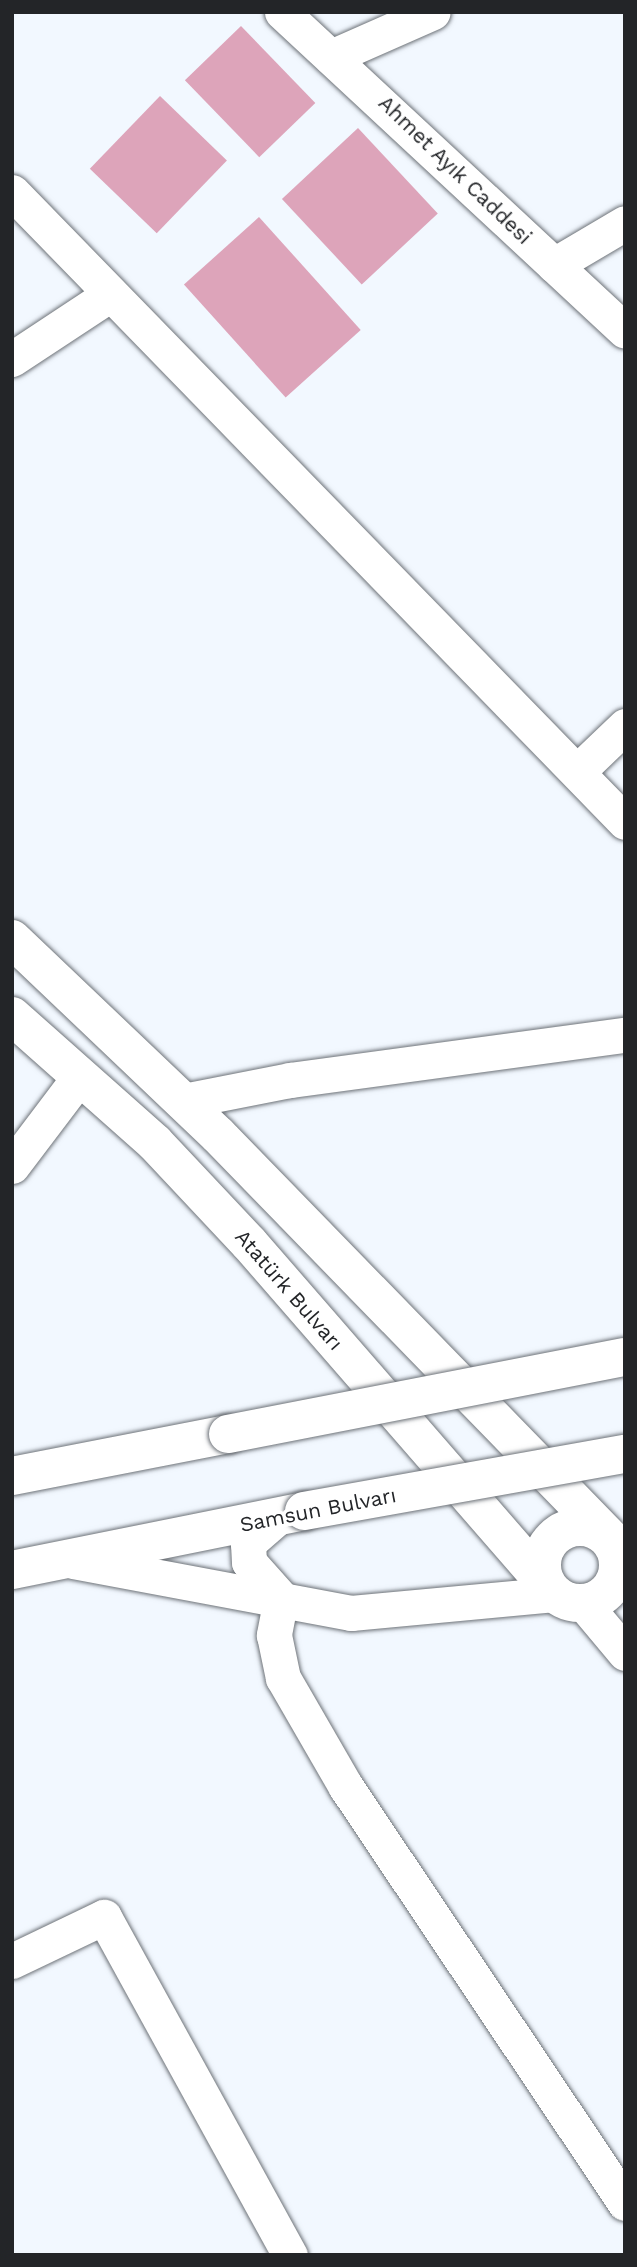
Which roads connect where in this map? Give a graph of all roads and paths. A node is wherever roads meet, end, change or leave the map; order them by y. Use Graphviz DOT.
graph roads {
  1 [pos="282,12"];
  2 [pos="433,12"];
  3 [pos="331,57"];
  4 [pos="12,192"];
  5 [pos="625,223"];
  6 [pos="554,265"];
  7 [pos="109,295"];
  8 [pos="625,331"];
  9 [pos="12,359"];
  10 [pos="625,726"];
  11 [pos="579,771"];
  12 [pos="625,822"];
  13 [pos="12,939"];
  14 [pos="12,1016"];
  15 [pos="625,1034"];
  16 [pos="80,1076"];
  17 [pos="184,1101"];
  18 [pos="12,1166"];
  19 [pos="625,1357"];
  20 [pos="625,1454"];
  21 [pos="12,1476"];
  22 [pos="291,1514"];
  23 [pos="618,1557"];
  24 [pos="66,1560"];
  25 [pos="12,1570"];
  26 [pos="562,1594"];
  27 [pos="281,1598"];
  28 [pos="625,1653"];
  29 [pos="12,1961"];
  30 [pos="625,2203"];
  31 [pos="290,2255"];
  1 -- 3 [label="street, Ahmet Ayık Caddesi"];
  2 -- 3 [label="street"];
  3 -- 6 [label="street, Ahmet Ayık Caddesi"];
  4 -- 7 [label="street"];
  5 -- 6 [label="street"];
  6 -- 8 [label="street, Ahmet Ayık Caddesi"];
  7 -- 9 [label="street"];
  7 -- 11 [label="street"];
  10 -- 11 [label="street"];
  11 -- 12 [label="street"];
  13 -- 17 [label="main road"];
  14 -- 16 [label="main road, Atatürk Bulvarı"];
  15 -- 17 [label="street"];
  16 -- 18 [label="street"];
  16 -- 26 [label="main road, Atatürk Bulvarı"];
  17 -- 23 [label="main road"];
  19 -- 21 [label="main road, bridge"];
  20 -- 22 [label="main road, Samsun Bulvarı, bridge"];
  22 -- 24 [label="main road, Samsun Bulvarı"];
  22 -- 27 [label="street"];
  23 -- 26 [label="main road"];
  23 -- 26 [label="main road"];
  24 -- 25 [label="main road, Samsun Bulvarı"];
  24 -- 27 [label="street"];
  26 -- 27 [label="street"];
  26 -- 28 [label="street"];
  27 -- 30 [label="street"];
  29 -- 31 [label="street"];
}
